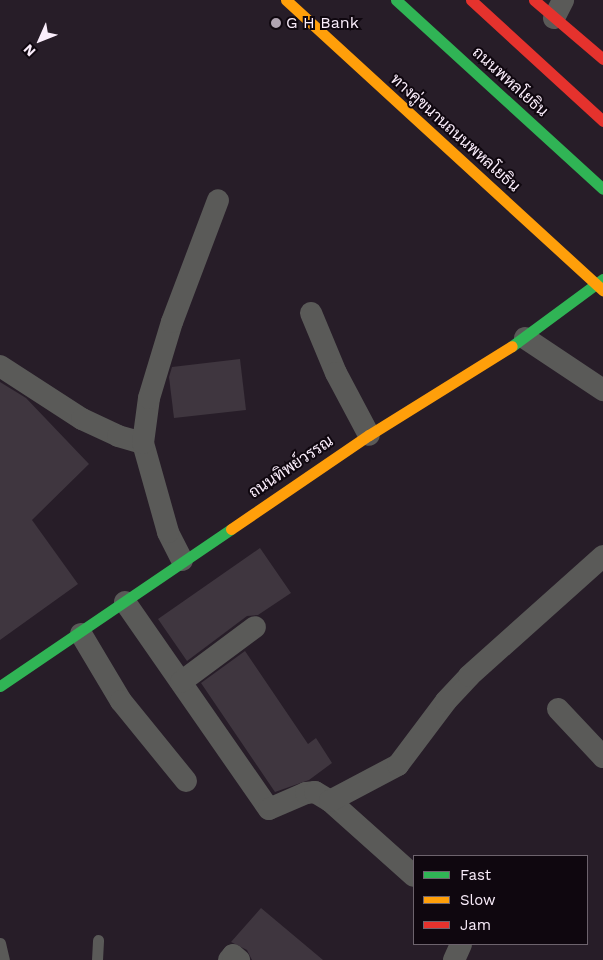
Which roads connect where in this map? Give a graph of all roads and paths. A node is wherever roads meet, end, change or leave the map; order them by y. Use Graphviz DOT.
graph roads {
  1 [pos="286,0"];
  2 [pos="396,0"];
  3 [pos="471,0"];
  4 [pos="534,0"];
  5 [pos="559,9"];
  6 [pos="603,59"];
  7 [pos="603,121"];
  8 [pos="603,189"];
  9 [pos="218,200"];
  10 [pos="601,284"];
  11 [pos="311,313"];
  12 [pos="525,338"];
  13 [pos="0,366"];
  14 [pos="603,390"];
  15 [pos="369,435"];
  16 [pos="143,443"];
  17 [pos="603,556"];
  18 [pos="182,560"];
  19 [pos="125,602"];
  20 [pos="255,627"];
  21 [pos="81,634"];
  22 [pos="181,682"];
  23 [pos="0,686"];
  24 [pos="558,709"];
  25 [pos="600,748"];
  26 [pos="186,781"];
  27 [pos="330,801"];
  28 [pos="413,875"];
  29 [pos="98,940"];
  30 [pos="0,943"];
  31 [pos="461,945"];
  32 [pos="4,960"];
  33 [pos="96,960"];
  34 [pos="229,960"];
  35 [pos="239,960"];
  36 [pos="454,960"];
  1 -- 10 [label="main road, ทางคู่ขนานถนนพหลโยธิน"];
  2 -- 8 [label="main road, ถนนพหลโยธิน"];
  3 -- 7 [label="main road, ถนนพหลโยธิน"];
  4 -- 5 [label="main road"];
  5 -- 6 [label="main road"];
  9 -- 16 [label="street"];
  10 -- 12 [label="main road, ถนนทิพย์วรรณ"];
  11 -- 15 [label="street"];
  12 -- 14 [label="street"];
  12 -- 15 [label="main road, ถนนทิพย์วรรณ"];
  13 -- 16 [label="street"];
  15 -- 18 [label="main road, ถนนทิพย์วรรณ"];
  16 -- 18 [label="street"];
  17 -- 27 [label="street"];
  18 -- 19 [label="main road, ถนนทิพย์วรรณ"];
  19 -- 21 [label="main road, ถนนทิพย์วรรณ"];
  19 -- 22 [label="street"];
  20 -- 22 [label="street"];
  21 -- 23 [label="main road, ถนนทิพย์วรรณ"];
  21 -- 26 [label="street"];
  22 -- 27 [label="street"];
  24 -- 25 [label="street"];
  27 -- 28 [label="street"];
  29 -- 33 [label="lane"];
  30 -- 32 [label="lane"];
  31 -- 36 [label="street"];
  34 -- 35 [label="street"];
}
